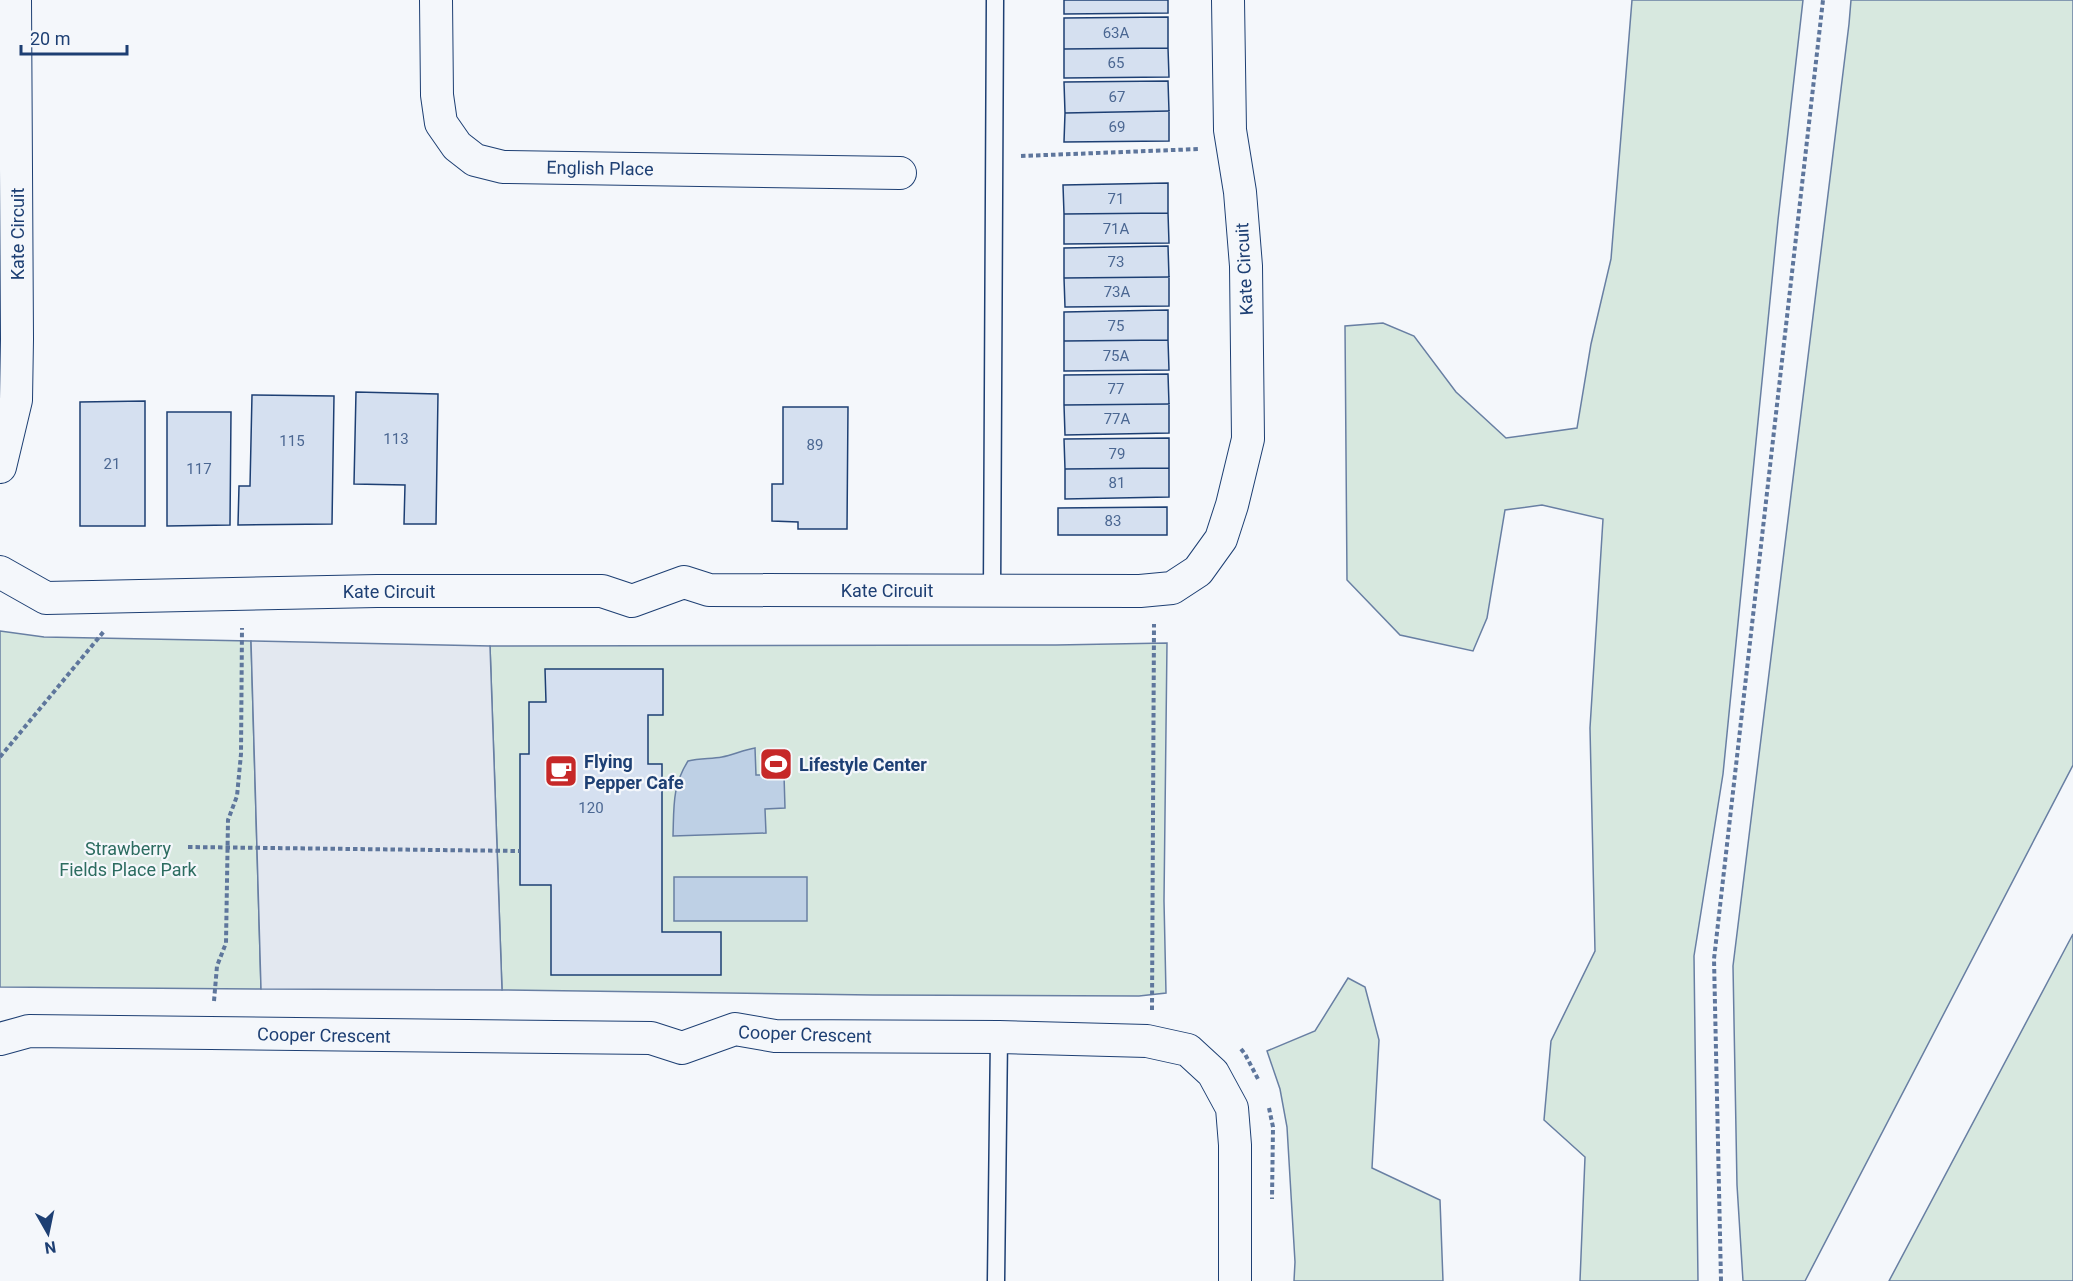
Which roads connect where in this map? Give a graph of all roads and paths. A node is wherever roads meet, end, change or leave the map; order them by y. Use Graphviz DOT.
graph roads {
  1 [pos="15,0"];
  2 [pos="436,0"];
  3 [pos="994,0"];
  4 [pos="1228,0"];
  5 [pos="1823,0"];
  6 [pos="1233,148"];
  7 [pos="994,157"];
  8 [pos="900,173"];
  9 [pos="0,466"];
  10 [pos="0,572"];
  11 [pos="992,591"];
  12 [pos="1154,623"];
  13 [pos="242,624"];
  14 [pos="109,625"];
  15 [pos="0,757"];
  16 [pos="188,847"];
  17 [pos="227,848"];
  18 [pos="520,851"];
  19 [pos="214,1001"];
  20 [pos="1152,1010"];
  21 [pos="999,1037"];
  22 [pos="0,1039"];
  23 [pos="996,1281"];
  24 [pos="1235,1281"];
  25 [pos="1721,1281"];
  1 -- 9 [label="street, Kate Circuit"];
  2 -- 8 [label="street, English Place"];
  3 -- 7 [label="lane"];
  4 -- 6 [label="street, Kate Circuit"];
  5 -- 25 [label="path"];
  6 -- 7 [label="path"];
  6 -- 11 [label="street, Kate Circuit"];
  7 -- 11 [label="lane"];
  10 -- 11 [label="street, Kate Circuit"];
  12 -- 20 [label="path"];
  13 -- 17 [label="path"];
  14 -- 15 [label="path"];
  16 -- 17 [label="path"];
  17 -- 18 [label="path"];
  17 -- 19 [label="path"];
  21 -- 22 [label="street, Cooper Crescent"];
  21 -- 23 [label="lane"];
  21 -- 24 [label="street, Cooper Crescent"];
}
